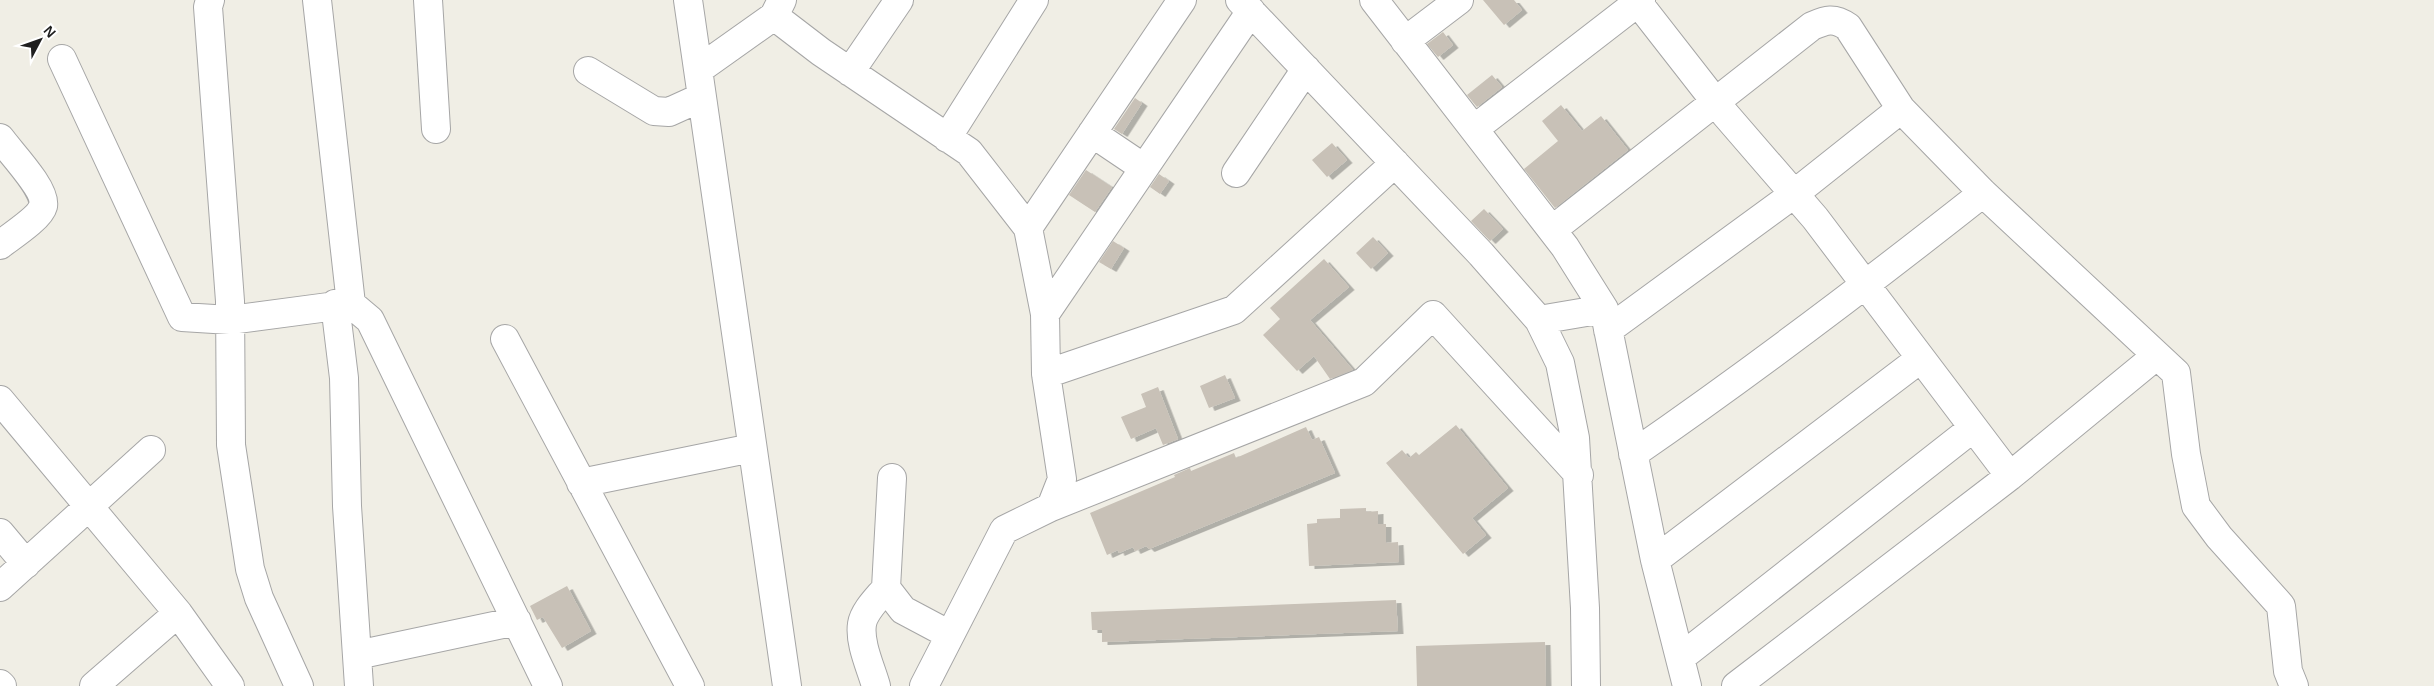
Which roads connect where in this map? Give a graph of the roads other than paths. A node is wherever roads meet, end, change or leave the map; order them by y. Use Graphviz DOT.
graph roads {
  1 [pos="210,0"];
  2 [pos="317,0"];
  3 [pos="428,0"];
  4 [pos="688,0"];
  5 [pos="899,0"];
  6 [pos="1034,0"];
  7 [pos="1182,0"];
  8 [pos="1374,0"];
  9 [pos="1459,0"];
  10 [pos="1638,1"];
  11 [pos="1246,6"];
  12 [pos="778,8"];
  13 [pos="1405,40"];
  14 [pos="62,60"];
  15 [pos="1306,69"];
  16 [pos="588,70"];
  17 [pos="698,70"];
  18 [pos="850,72"];
  19 [pos="702,97"];
  20 [pos="1715,101"];
  21 [pos="1901,109"];
  22 [pos="436,129"];
  23 [pos="1474,129"];
  24 [pos="1092,133"];
  25 [pos="0,138"];
  26 [pos="947,138"];
  27 [pos="1394,163"];
  28 [pos="1144,168"];
  29 [pos="1236,173"];
  30 [pos="1983,193"];
  31 [pos="1794,194"];
  32 [pos="1028,228"];
  33 [pos="1552,230"];
  34 [pos="0,245"];
  35 [pos="1865,285"];
  36 [pos="343,304"];
  37 [pos="1045,314"];
  38 [pos="1606,319"];
  39 [pos="230,320"];
  40 [pos="1539,320"];
  41 [pos="505,339"];
  42 [pos="2156,356"];
  43 [pos="1920,359"];
  44 [pos="1046,374"];
  45 [pos="0,400"];
  46 [pos="1973,428"];
  47 [pos="752,448"];
  48 [pos="151,450"];
  49 [pos="1633,454"];
  50 [pos="1579,475"];
  51 [pos="2010,476"];
  52 [pos="892,478"];
  53 [pos="581,483"];
  54 [pos="89,507"];
  55 [pos="1051,507"];
  56 [pos="0,533"];
  57 [pos="1655,560"];
  58 [pos="26,564"];
  59 [pos="0,587"];
  60 [pos="886,588"];
  61 [pos="178,613"];
  62 [pos="517,621"];
  63 [pos="950,635"];
  64 [pos="357,655"];
  65 [pos="1680,658"];
  66 [pos="94,686"];
  67 [pos="230,686"];
  68 [pos="299,686"];
  69 [pos="359,686"];
  70 [pos="548,686"];
  71 [pos="690,686"];
  72 [pos="787,686"];
  73 [pos="876,686"];
  74 [pos="924,686"];
  75 [pos="1586,686"];
  76 [pos="1687,686"];
  77 [pos="1736,686"];
  78 [pos="2294,686"];
  1 -- 39 [label="street"];
  2 -- 36 [label="street"];
  3 -- 22 [label="street"];
  4 -- 17 [label="street"];
  5 -- 18 [label="street"];
  6 -- 26 [label="street"];
  7 -- 24 [label="street"];
  8 -- 13 [label="street"];
  9 -- 13 [label="street"];
  10 -- 20 [label="street"];
  10 -- 23 [label="street"];
  11 -- 15 [label="street"];
  11 -- 28 [label="street"];
  12 -- 17 [label="street"];
  12 -- 18 [label="street"];
  13 -- 23 [label="street"];
  14 -- 39 [label="street"];
  15 -- 27 [label="street"];
  15 -- 29 [label="street"];
  16 -- 19 [label="street"];
  17 -- 19 [label="street"];
  18 -- 26 [label="street"];
  19 -- 47 [label="street"];
  20 -- 21 [label="street"];
  20 -- 31 [label="street"];
  20 -- 33 [label="street"];
  21 -- 30 [label="street"];
  21 -- 31 [label="street"];
  23 -- 33 [label="street"];
  24 -- 28 [label="street"];
  24 -- 32 [label="street"];
  25 -- 34 [label="street"];
  26 -- 32 [label="street"];
  27 -- 40 [label="street"];
  27 -- 44 [label="street"];
  28 -- 37 [label="street"];
  30 -- 35 [label="street"];
  30 -- 42 [label="street"];
  31 -- 35 [label="street"];
  31 -- 38 [label="street"];
  32 -- 37 [label="street"];
  33 -- 38 [label="street"];
  35 -- 43 [label="street"];
  35 -- 49 [label="street"];
  36 -- 39 [label="street"];
  36 -- 62 [label="street"];
  36 -- 64 [label="street"];
  37 -- 44 [label="street"];
  38 -- 40 [label="street"];
  38 -- 49 [label="street"];
  39 -- 68 [label="street"];
  40 -- 50 [label="street"];
  41 -- 53 [label="street"];
  42 -- 51 [label="street"];
  42 -- 78 [label="street"];
  43 -- 46 [label="street"];
  43 -- 57 [label="street"];
  44 -- 55 [label="street"];
  45 -- 54 [label="street"];
  46 -- 51 [label="street"];
  46 -- 65 [label="street"];
  47 -- 53 [label="street"];
  47 -- 72 [label="street"];
  48 -- 54 [label="street"];
  49 -- 57 [label="street"];
  50 -- 55 [label="street"];
  50 -- 75 [label="street"];
  51 -- 77 [label="street"];
  52 -- 60 [label="street"];
  53 -- 71 [label="street"];
  54 -- 58 [label="street"];
  54 -- 61 [label="street"];
  55 -- 63 [label="street"];
  56 -- 58 [label="street"];
  57 -- 65 [label="street"];
  58 -- 59 [label="street"];
  60 -- 63 [label="street"];
  60 -- 73 [label="street"];
  61 -- 66 [label="street"];
  61 -- 67 [label="street"];
  62 -- 64 [label="street"];
  62 -- 70 [label="street"];
  63 -- 74 [label="street"];
  64 -- 69 [label="street"];
  65 -- 76 [label="street"];
}
